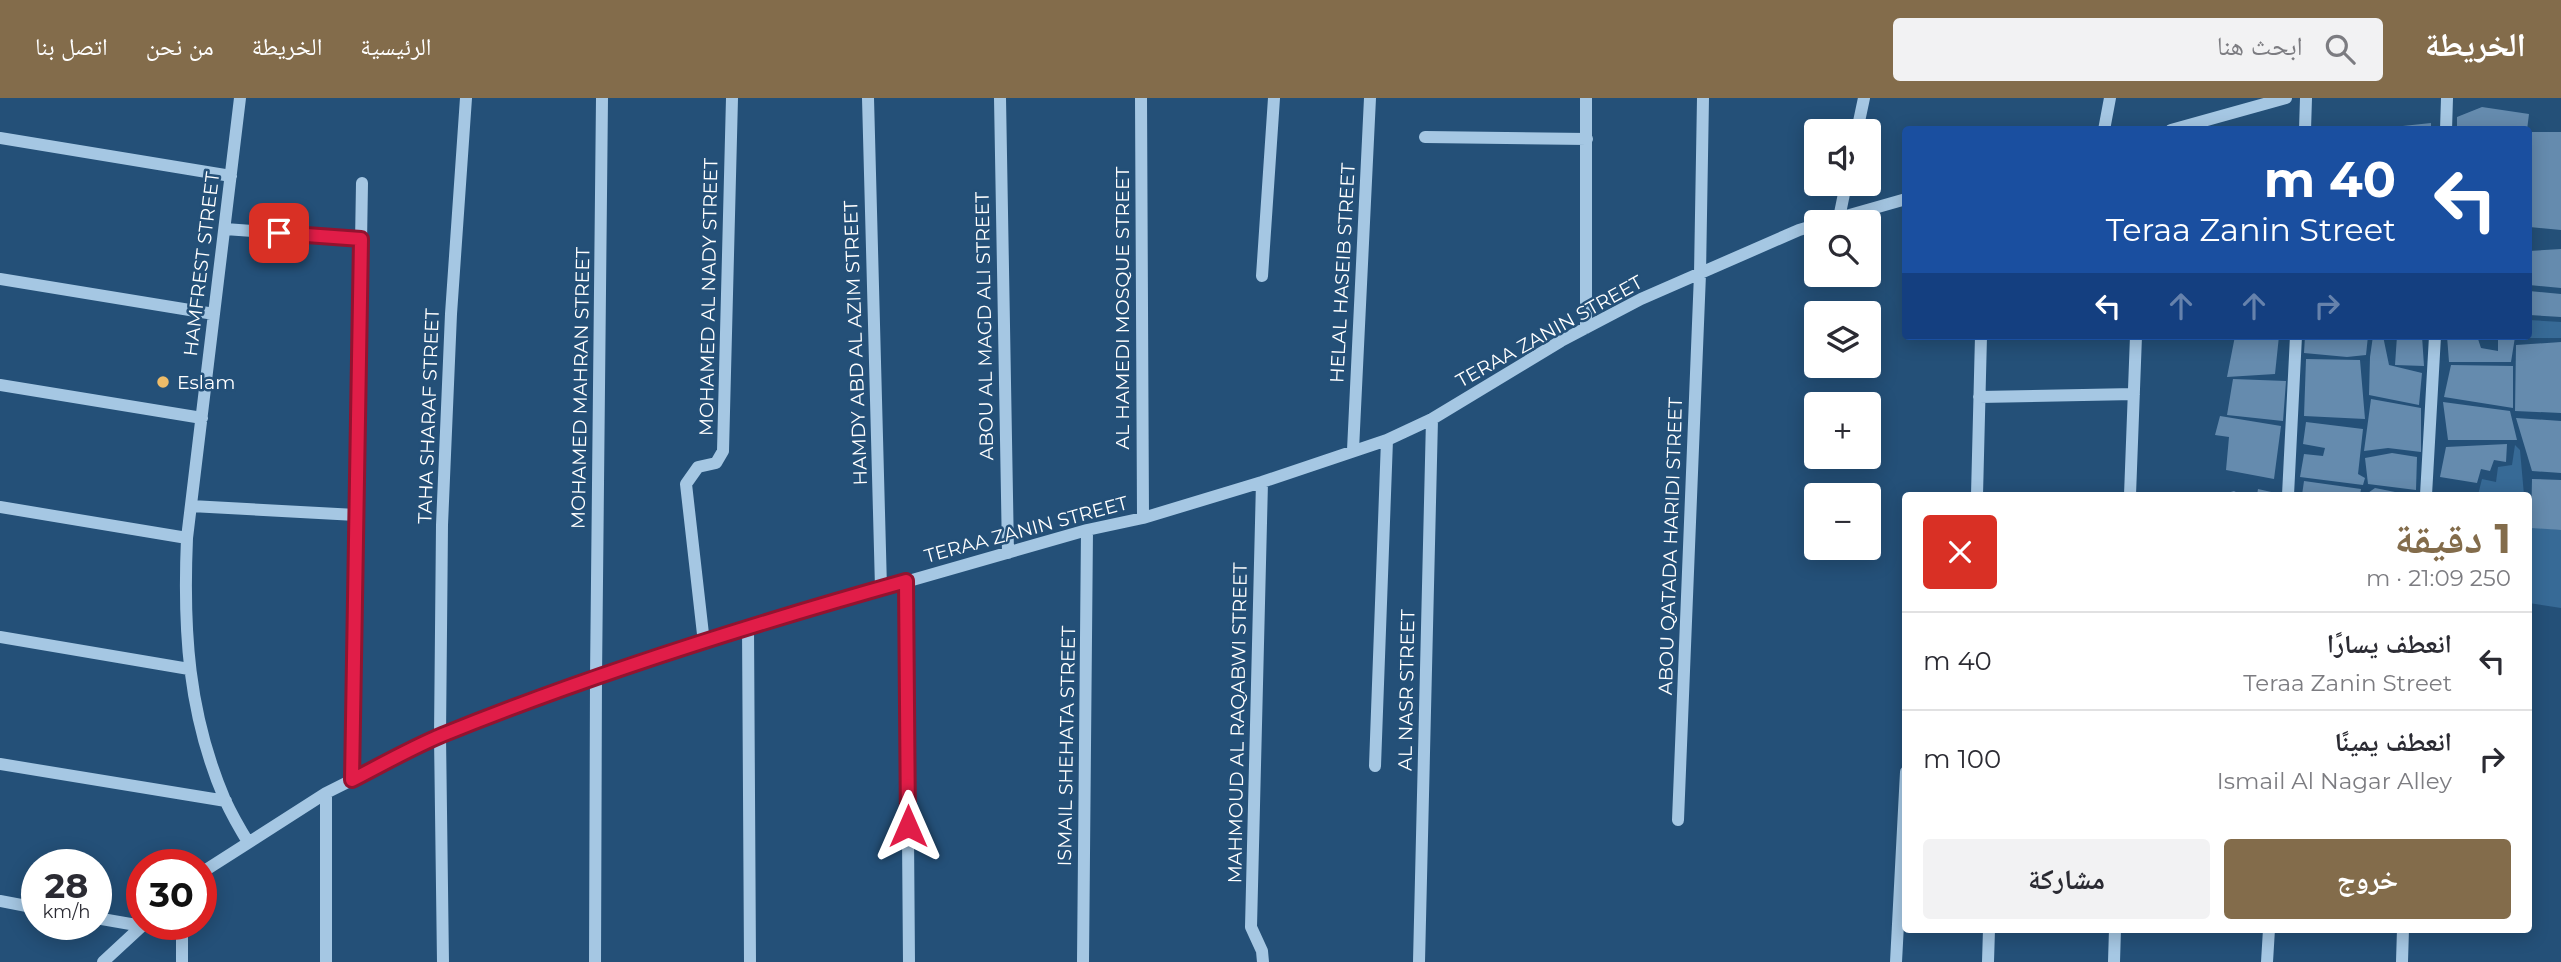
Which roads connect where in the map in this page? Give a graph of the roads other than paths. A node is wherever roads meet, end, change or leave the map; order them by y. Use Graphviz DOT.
graph roads {
  1 [pos="240,98"];
  2 [pos="466,98"];
  3 [pos="603,98"];
  4 [pos="732,98"];
  5 [pos="868,98"];
  6 [pos="1000,98"];
  7 [pos="1140,98"];
  8 [pos="1274,98"];
  9 [pos="1370,98"];
  10 [pos="1586,98"];
  11 [pos="1703,98"];
  12 [pos="1864,98"];
  13 [pos="2110,98"];
  14 [pos="2286,98"];
  15 [pos="2306,98"];
  16 [pos="2447,98"];
  17 [pos="2260,102"];
  18 [pos="1860,119"];
  19 [pos="2105,126"];
  20 [pos="2184,126"];
  21 [pos="2305,126"];
  22 [pos="2446,126"];
  23 [pos="1425,137"];
  24 [pos="0,138"];
  25 [pos="1587,139"];
  26 [pos="231,176"];
  27 [pos="362,183"];
  28 [pos="1902,200"];
  29 [pos="1867,210"];
  30 [pos="225,229"];
  31 [pos="1804,229"];
  32 [pos="361,239"];
  33 [pos="1700,274"];
  34 [pos="1262,276"];
  35 [pos="0,279"];
  36 [pos="214,314"];
  37 [pos="1586,328"];
  38 [pos="1981,340"];
  39 [pos="2136,340"];
  40 [pos="2296,340"];
  41 [pos="2435,340"];
  42 [pos="0,385"];
  43 [pos="2134,394"];
  44 [pos="1979,397"];
  45 [pos="202,418"];
  46 [pos="1432,419"];
  47 [pos="1387,440"];
  48 [pos="1353,450"];
  49 [pos="1262,482"];
  50 [pos="1977,492"];
  51 [pos="2130,492"];
  52 [pos="2288,492"];
  53 [pos="2426,492"];
  54 [pos="191,506"];
  55 [pos="0,507"];
  56 [pos="356,515"];
  57 [pos="1143,518"];
  58 [pos="1087,530"];
  59 [pos="187,538"];
  60 [pos="1008,553"];
  61 [pos="906,581"];
  62 [pos="881,587"];
  63 [pos="748,627"];
  64 [pos="0,637"];
  65 [pos="704,642"];
  66 [pos="189,668"];
  67 [pos="596,678"];
  68 [pos="440,736"];
  69 [pos="0,764"];
  70 [pos="1375,766"];
  71 [pos="352,780"];
  72 [pos="326,793"];
  73 [pos="226,801"];
  74 [pos="1678,820"];
  75 [pos="248,842"];
  76 [pos="1902,848"];
  77 [pos="217,862"];
  78 [pos="0,901"];
  79 [pos="21,905"];
  80 [pos="1989,933"];
  81 [pos="2115,933"];
  82 [pos="2269,933"];
  83 [pos="2403,933"];
  84 [pos="127,940"];
  85 [pos="182,940"];
  86 [pos="103,962"];
  87 [pos="182,962"];
  88 [pos="326,962"];
  89 [pos="443,962"];
  90 [pos="595,962"];
  91 [pos="750,962"];
  92 [pos="909,962"];
  93 [pos="1083,962"];
  94 [pos="1263,962"];
  95 [pos="1419,962"];
  96 [pos="1896,962"];
  97 [pos="1988,962"];
  98 [pos="2114,962"];
  99 [pos="2267,962"];
  100 [pos="2402,962"];
  1 -- 26 [label="street, HAMFREST STREET"];
  2 -- 68 [label="street, TAHA SHARAF STREET"];
  3 -- 67 [label="street, MOHAMED MAHRAN STREET"];
  4 -- 65 [label="street, MOHAMED AL NADY STREET"];
  5 -- 62 [label="street, HAMDY ABD AL AZIM STREET"];
  6 -- 60 [label="street, ABOU AL MAGD ALI STREET"];
  7 -- 57 [label="street, AL HAMEDI MOSQUE STREET"];
  8 -- 34 [label="street"];
  9 -- 48 [label="street, HELAL HASEIB STREET"];
  10 -- 25 [label="street"];
  11 -- 33 [label="street, ABOU QATADA HARIDI STREET"];
  12 -- 18 [label="street"];
  13 -- 19 [label="street"];
  14 -- 17 [label="street"];
  15 -- 21 [label="street"];
  16 -- 22 [label="street"];
  17 -- 20 [label="street"];
  23 -- 25 [label="street"];
  24 -- 26 [label="street"];
  25 -- 37 [label="street"];
  26 -- 30 [label="street, HAMFREST STREET"];
  27 -- 32 [label="street"];
  28 -- 29 [label="street"];
  30 -- 32 [label="street"];
  30 -- 36 [label="street, HAMFREST STREET"];
  31 -- 33 [label="street, TERAA ZANIN STREET"];
  32 -- 56 [label="street"];
  33 -- 37 [label="street, TERAA ZANIN STREET"];
  33 -- 74 [label="street, ABOU QATADA HARIDI STREET"];
  35 -- 36 [label="street"];
  36 -- 45 [label="street, HAMFREST STREET"];
  37 -- 46 [label="street, TERAA ZANIN STREET"];
  38 -- 44 [label="street"];
  39 -- 43 [label="street"];
  40 -- 52 [label="street"];
  41 -- 53 [label="street"];
  42 -- 45 [label="street"];
  43 -- 44 [label="street"];
  43 -- 51 [label="street"];
  44 -- 50 [label="street"];
  45 -- 54 [label="street, HAMFREST STREET"];
  46 -- 47 [label="street, TERAA ZANIN STREET"];
  46 -- 95 [label="street, AL NASR STREET"];
  47 -- 48 [label="street, TERAA ZANIN STREET"];
  47 -- 70 [label="street"];
  48 -- 49 [label="street, TERAA ZANIN STREET"];
  49 -- 57 [label="street, TERAA ZANIN STREET"];
  49 -- 94 [label="street, MAHMOUD AL RAQABWI STREET"];
  54 -- 56 [label="street"];
  54 -- 59 [label="street, HAMFREST STREET"];
  55 -- 59 [label="street"];
  56 -- 71 [label="street"];
  57 -- 58 [label="street, TERAA ZANIN STREET"];
  58 -- 60 [label="street, TERAA ZANIN STREET"];
  58 -- 93 [label="street, ISMAIL SHEHATA STREET"];
  59 -- 66 [label="street, HAMFREST STREET"];
  60 -- 61 [label="street, TERAA ZANIN STREET"];
  61 -- 62 [label="street, TERAA ZANIN STREET"];
  61 -- 92 [label="street"];
  62 -- 63 [label="street, TERAA ZANIN STREET"];
  63 -- 65 [label="street, TERAA ZANIN STREET"];
  63 -- 91 [label="street"];
  64 -- 66 [label="street"];
  65 -- 67 [label="street, TERAA ZANIN STREET"];
  66 -- 73 [label="street, HAMFREST STREET"];
  67 -- 68 [label="street, TERAA ZANIN STREET"];
  67 -- 90 [label="street, MOHAMED MAHRAN STREET"];
  68 -- 71 [label="street, TERAA ZANIN STREET"];
  68 -- 89 [label="street, TAHA SHARAF STREET"];
  69 -- 73 [label="street"];
  71 -- 72 [label="street, TERAA ZANIN STREET"];
  72 -- 75 [label="street, TERAA ZANIN STREET"];
  72 -- 88 [label="street"];
  73 -- 75 [label="street, HAMFREST STREET"];
  75 -- 77 [label="street, TERAA ZANIN STREET"];
  76 -- 96 [label="street"];
  78 -- 79 [label="street"];
  80 -- 97 [label="street"];
  81 -- 98 [label="street"];
  82 -- 99 [label="street"];
  83 -- 100 [label="street"];
  84 -- 86 [label="street"];
  85 -- 87 [label="street"];
}
